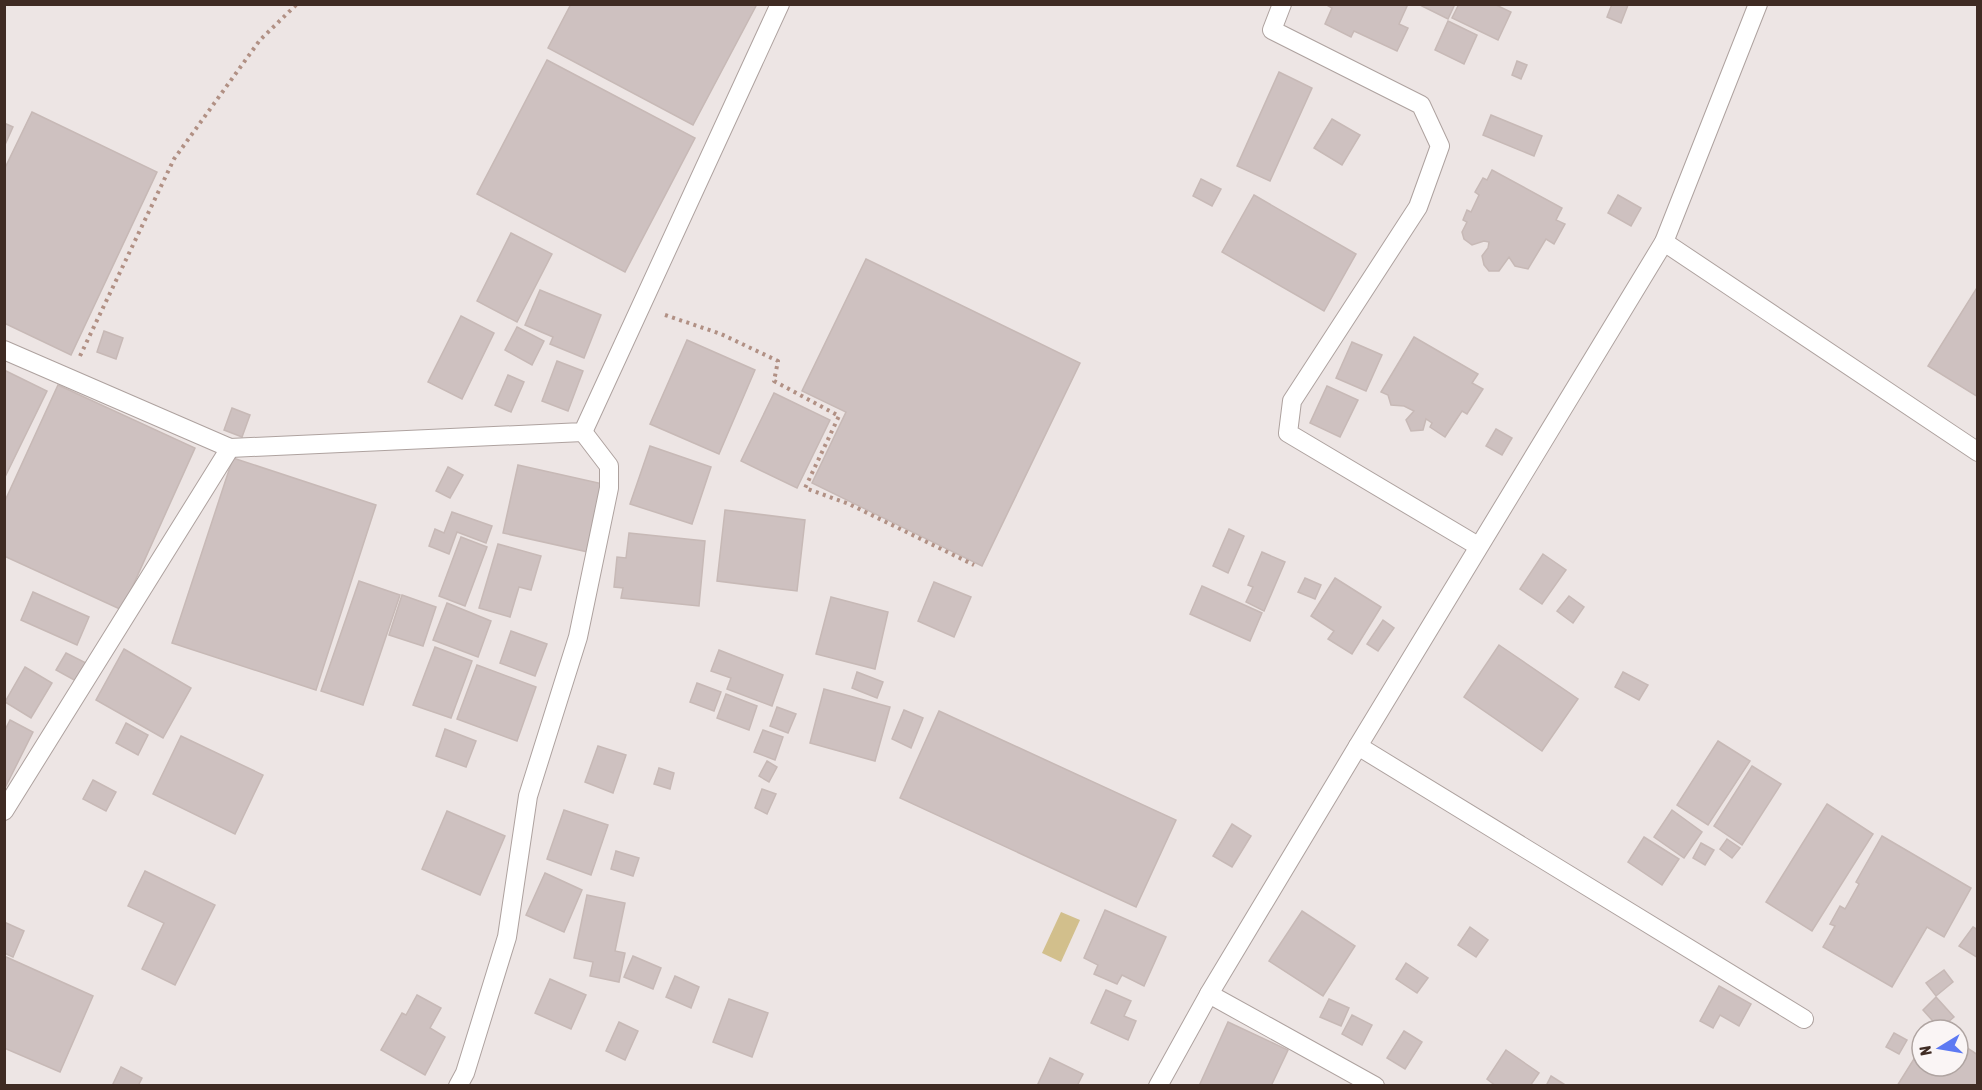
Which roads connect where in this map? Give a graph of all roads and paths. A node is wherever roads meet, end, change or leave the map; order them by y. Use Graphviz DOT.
graph roads {
  1 [pos="297,4"];
  2 [pos="780,4"];
  3 [pos="1282,4"];
  4 [pos="1758,4"];
  5 [pos="1664,242"];
  6 [pos="642,308"];
  7 [pos="4,350"];
  8 [pos="69,378"];
  9 [pos="584,432"];
  10 [pos="230,448"];
  11 [pos="1977,452"];
  12 [pos="1478,546"];
  13 [pos="974,565"];
  14 [pos="1358,746"];
  15 [pos="4,811"];
  16 [pos="1209,994"];
  17 [pos="1804,1019"];
  18 [pos="458,1086"];
  19 [pos="1158,1086"];
  20 [pos="1375,1086"];
  1 -- 8 [label="path"];
  2 -- 6 [label="street"];
  3 -- 12 [label="street"];
  4 -- 5 [label="street"];
  5 -- 11 [label="street"];
  5 -- 12 [label="street"];
  6 -- 9 [label="street"];
  6 -- 13 [label="path"];
  7 -- 8 [label="street"];
  8 -- 10 [label="street"];
  9 -- 10 [label="street"];
  9 -- 18 [label="street"];
  10 -- 15 [label="street"];
  12 -- 14 [label="street"];
  14 -- 16 [label="street"];
  14 -- 17 [label="street"];
  16 -- 19 [label="street"];
  16 -- 20 [label="street"];
}
